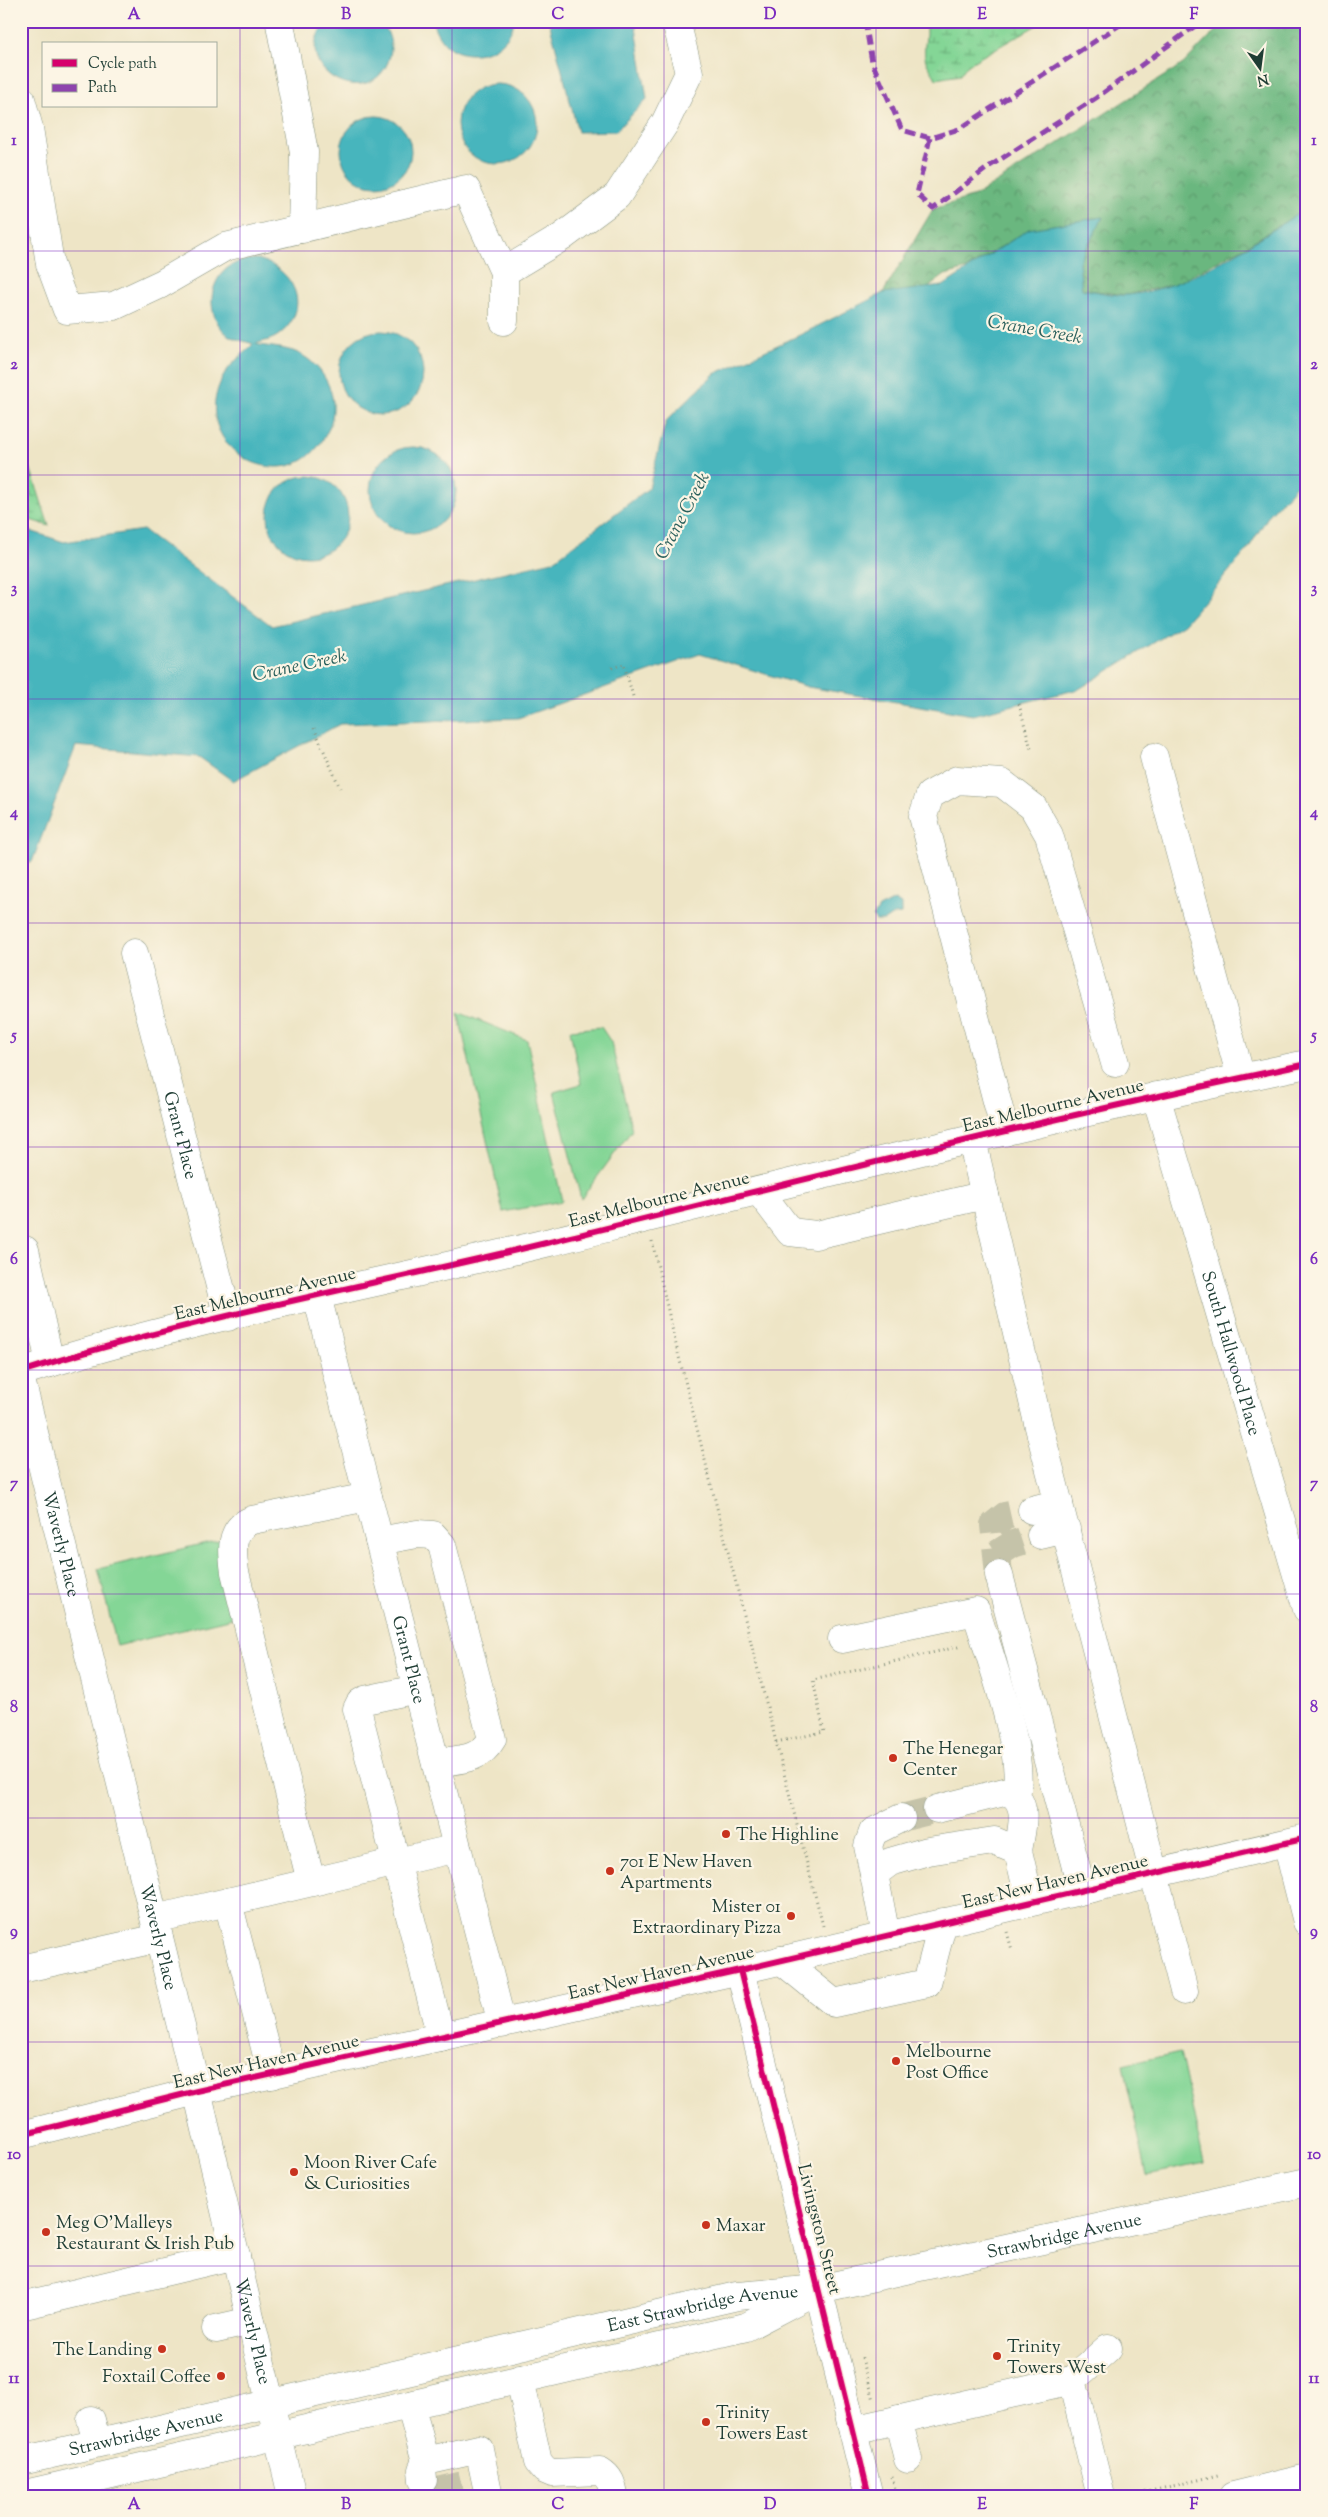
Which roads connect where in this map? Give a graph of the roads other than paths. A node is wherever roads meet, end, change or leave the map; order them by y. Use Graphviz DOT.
graph roads {
  1 [pos="281,21"];
  2 [pos="676,21"];
  3 [pos="21,99"];
  4 [pos="302,228"];
  5 [pos="504,272"];
  6 [pos="504,321"];
  7 [pos="1154,757"];
  8 [pos="134,952"];
  9 [pos="1115,1063"];
  10 [pos="1307,1064"];
  11 [pos="1241,1078"];
  12 [pos="1156,1096"];
  13 [pos="1005,1132"];
  14 [pos="972,1140"];
  15 [pos="759,1191"];
  16 [pos="985,1194"];
  17 [pos="25,1250"];
  18 [pos="317,1296"];
  19 [pos="228,1317"];
  20 [pos="50,1363"];
  21 [pos="21,1372"];
  22 [pos="21,1380"];
  23 [pos="368,1497"];
  24 [pos="1032,1510"];
  25 [pos="1055,1522"];
  26 [pos="379,1540"];
  27 [pos="999,1575"];
  28 [pos="1307,1609"];
  29 [pos="842,1639"];
  30 [pos="417,1689"];
  31 [pos="436,1763"];
  32 [pos="1016,1796"];
  33 [pos="937,1809"];
  34 [pos="901,1818"];
  35 [pos="1297,1840"];
  36 [pos="457,1848"];
  37 [pos="1018,1851"];
  38 [pos="398,1862"];
  39 [pos="874,1874"];
  40 [pos="1152,1874"];
  41 [pos="311,1882"];
  42 [pos="1082,1890"];
  43 [pos="228,1902"];
  44 [pos="1030,1902"];
  45 [pos="942,1922"];
  46 [pos="1307,1922"];
  47 [pos="157,1928"];
  48 [pos="886,1936"];
  49 [pos="781,1960"];
  50 [pos="21,1969"];
  51 [pos="740,1970"];
  52 [pos="1184,1991"];
  53 [pos="502,2024"];
  54 [pos="441,2037"];
  55 [pos="272,2075"];
  56 [pos="197,2091"];
  57 [pos="21,2135"];
  58 [pos="1307,2182"];
  59 [pos="236,2255"];
  60 [pos="820,2289"];
  61 [pos="21,2306"];
  62 [pos="251,2320"];
  63 [pos="216,2328"];
  64 [pos="1108,2348"];
  65 [pos="520,2379"];
  66 [pos="1072,2380"];
  67 [pos="270,2404"];
  68 [pos="410,2405"];
  69 [pos="898,2419"];
  70 [pos="853,2430"];
  71 [pos="278,2436"];
  72 [pos="908,2459"];
  73 [pos="21,2461"];
  74 [pos="1307,2478"];
  75 [pos="21,2495"];
  76 [pos="292,2496"];
  77 [pos="489,2496"];
  78 [pos="614,2496"];
  79 [pos="869,2496"];
  80 [pos="1101,2496"];
  81 [pos="1233,2496"];
  1 -- 4 [label="street"];
  2 -- 5 [label="street"];
  3 -- 4 [label="street"];
  4 -- 5 [label="street"];
  5 -- 6 [label="street"];
  7 -- 11 [label="street"];
  8 -- 19 [label="street, Grant Place"];
  9 -- 13 [label="street"];
  10 -- 11 [label="street, East Melbourne Avenue"];
  11 -- 12 [label="street, East Melbourne Avenue"];
  12 -- 13 [label="street, East Melbourne Avenue"];
  12 -- 28 [label="street, South Hallwood Place"];
  13 -- 14 [label="street, East Melbourne Avenue"];
  14 -- 15 [label="street, East Melbourne Avenue"];
  14 -- 16 [label="street"];
  15 -- 16 [label="street"];
  15 -- 18 [label="street, East Melbourne Avenue"];
  16 -- 25 [label="street"];
  17 -- 20 [label="street"];
  18 -- 19 [label="street, East Melbourne Avenue"];
  18 -- 23 [label="street, Grant Place"];
  19 -- 20 [label="street, East Melbourne Avenue"];
  20 -- 21 [label="street, East Melbourne Avenue"];
  22 -- 47 [label="street, Waverly Place"];
  23 -- 26 [label="street, Grant Place"];
  23 -- 41 [label="street"];
  24 -- 25 [label="street"];
  25 -- 40 [label="street"];
  26 -- 30 [label="street, Grant Place"];
  26 -- 31 [label="street"];
  27 -- 42 [label="street"];
  29 -- 32 [label="street"];
  30 -- 31 [label="street, Grant Place"];
  30 -- 38 [label="street"];
  31 -- 36 [label="street, Grant Place"];
  32 -- 33 [label="street"];
  32 -- 37 [label="street"];
  34 -- 39 [label="street"];
  35 -- 40 [label="street, East New Haven Avenue"];
  35 -- 46 [label="street"];
  36 -- 38 [label="street"];
  36 -- 53 [label="street, Grant Place"];
  37 -- 39 [label="street"];
  37 -- 44 [label="street"];
  38 -- 41 [label="street"];
  38 -- 54 [label="street"];
  39 -- 48 [label="street"];
  40 -- 42 [label="street, East New Haven Avenue"];
  40 -- 52 [label="street"];
  41 -- 43 [label="street"];
  42 -- 44 [label="street, East New Haven Avenue"];
  43 -- 47 [label="street"];
  43 -- 55 [label="street"];
  44 -- 45 [label="street, East New Haven Avenue"];
  45 -- 48 [label="street, East New Haven Avenue"];
  45 -- 49 [label="street"];
  47 -- 50 [label="street"];
  47 -- 56 [label="street, Waverly Place"];
  48 -- 49 [label="street, East New Haven Avenue"];
  49 -- 51 [label="street, East New Haven Avenue"];
  51 -- 53 [label="street, East New Haven Avenue"];
  51 -- 60 [label="street, Livingston Street"];
  53 -- 54 [label="street, East New Haven Avenue"];
  54 -- 55 [label="street, East New Haven Avenue"];
  55 -- 56 [label="street, East New Haven Avenue"];
  56 -- 57 [label="street, East New Haven Avenue"];
  56 -- 59 [label="street, Waverly Place"];
  58 -- 60 [label="street, Strawbridge Avenue"];
  59 -- 61 [label="street"];
  59 -- 62 [label="street, Waverly Place"];
  60 -- 65 [label="street, East Strawbridge Avenue"];
  60 -- 67 [label="street, East Strawbridge Avenue"];
  60 -- 70 [label="street, Livingston Street"];
  62 -- 63 [label="street"];
  62 -- 67 [label="street, Waverly Place"];
  64 -- 66 [label="street"];
  65 -- 68 [label="street, East Strawbridge Avenue"];
  65 -- 78 [label="street"];
  66 -- 69 [label="street"];
  66 -- 80 [label="street"];
  67 -- 71 [label="street, Waverly Place"];
  67 -- 73 [label="street, Strawbridge Avenue"];
  68 -- 71 [label="street, East Strawbridge Avenue"];
  68 -- 77 [label="street"];
  69 -- 70 [label="street"];
  69 -- 72 [label="street"];
  70 -- 79 [label="street, Livingston Street"];
  71 -- 75 [label="street, Strawbridge Avenue"];
  71 -- 76 [label="street, Waverly Place"];
  74 -- 81 [label="street"];
}
